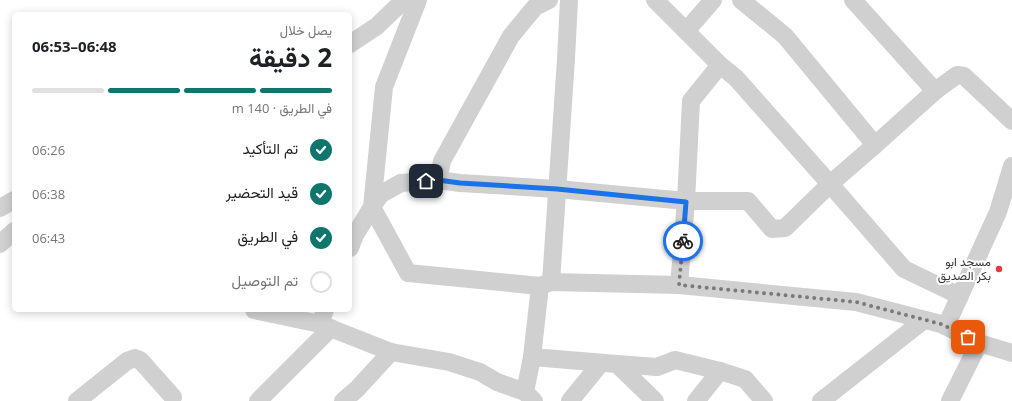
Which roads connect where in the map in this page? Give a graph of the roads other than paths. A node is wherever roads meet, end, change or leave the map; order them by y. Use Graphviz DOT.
graph roads {
  1 [pos="404,0"];
  2 [pos="418,0"];
  3 [pos="549,0"];
  4 [pos="569,0"];
  5 [pos="655,0"];
  6 [pos="713,0"];
  7 [pos="741,0"];
  8 [pos="853,0"];
  9 [pos="686,31"];
  10 [pos="352,43"];
  11 [pos="720,65"];
  12 [pos="935,91"];
  13 [pos="1012,121"];
  14 [pos="876,145"];
  15 [pos="1012,166"];
  16 [pos="438,180"];
  17 [pos="830,184"];
  18 [pos="557,189"];
  19 [pos="12,201"];
  20 [pos="686,202"];
  21 [pos="372,207"];
  22 [pos="0,208"];
  23 [pos="1005,210"];
  24 [pos="12,233"];
  25 [pos="352,243"];
  26 [pos="0,244"];
  27 [pos="545,284"];
  28 [pos="679,285"];
  29 [pos="960,296"];
  30 [pos="267,312"];
  31 [pos="924,320"];
  32 [pos="325,321"];
  33 [pos="946,326"];
  34 [pos="979,343"];
  35 [pos="391,352"];
  36 [pos="1012,353"];
  37 [pos="532,357"];
  38 [pos="609,364"];
  39 [pos="720,371"];
  40 [pos="362,395"];
  41 [pos="173,397"];
  42 [pos="530,397"];
  43 [pos="77,401"];
  44 [pos="258,401"];
  45 [pos="343,401"];
  46 [pos="570,401"];
  47 [pos="655,401"];
  48 [pos="696,401"];
  49 [pos="764,401"];
  50 [pos="821,401"];
  51 [pos="950,401"];
  1 -- 10 [label="street"];
  2 -- 21 [label="street"];
  3 -- 16 [label="street"];
  4 -- 18 [label="street"];
  5 -- 9 [label="street"];
  6 -- 9 [label="street"];
  7 -- 14 [label="street"];
  8 -- 12 [label="street"];
  9 -- 11 [label="street"];
  11 -- 17 [label="street"];
  11 -- 20 [label="street"];
  12 -- 13 [label="street"];
  12 -- 14 [label="street"];
  14 -- 17 [label="street"];
  15 -- 23 [label="street"];
  16 -- 18 [label="street"];
  16 -- 21 [label="street"];
  17 -- 20 [label="street"];
  17 -- 29 [label="street"];
  18 -- 20 [label="street"];
  18 -- 27 [label="street"];
  19 -- 22 [label="street"];
  20 -- 28 [label="street"];
  21 -- 25 [label="street"];
  21 -- 27 [label="street"];
  23 -- 29 [label="street"];
  24 -- 26 [label="street"];
  27 -- 28 [label="street"];
  27 -- 37 [label="street"];
  28 -- 31 [label="street"];
  29 -- 33 [label="street"];
  30 -- 32 [label="street"];
  31 -- 33 [label="street"];
  31 -- 50 [label="street"];
  32 -- 35 [label="street"];
  32 -- 44 [label="street"];
  33 -- 34 [label="street"];
  34 -- 36 [label="street"];
  34 -- 51 [label="street"];
  35 -- 40 [label="street"];
  35 -- 42 [label="street"];
  37 -- 38 [label="street"];
  37 -- 42 [label="street"];
  38 -- 39 [label="street"];
  38 -- 46 [label="street"];
  38 -- 47 [label="street"];
  39 -- 48 [label="street"];
  39 -- 49 [label="street"];
  40 -- 45 [label="street"];
  41 -- 43 [label="street"];
}
